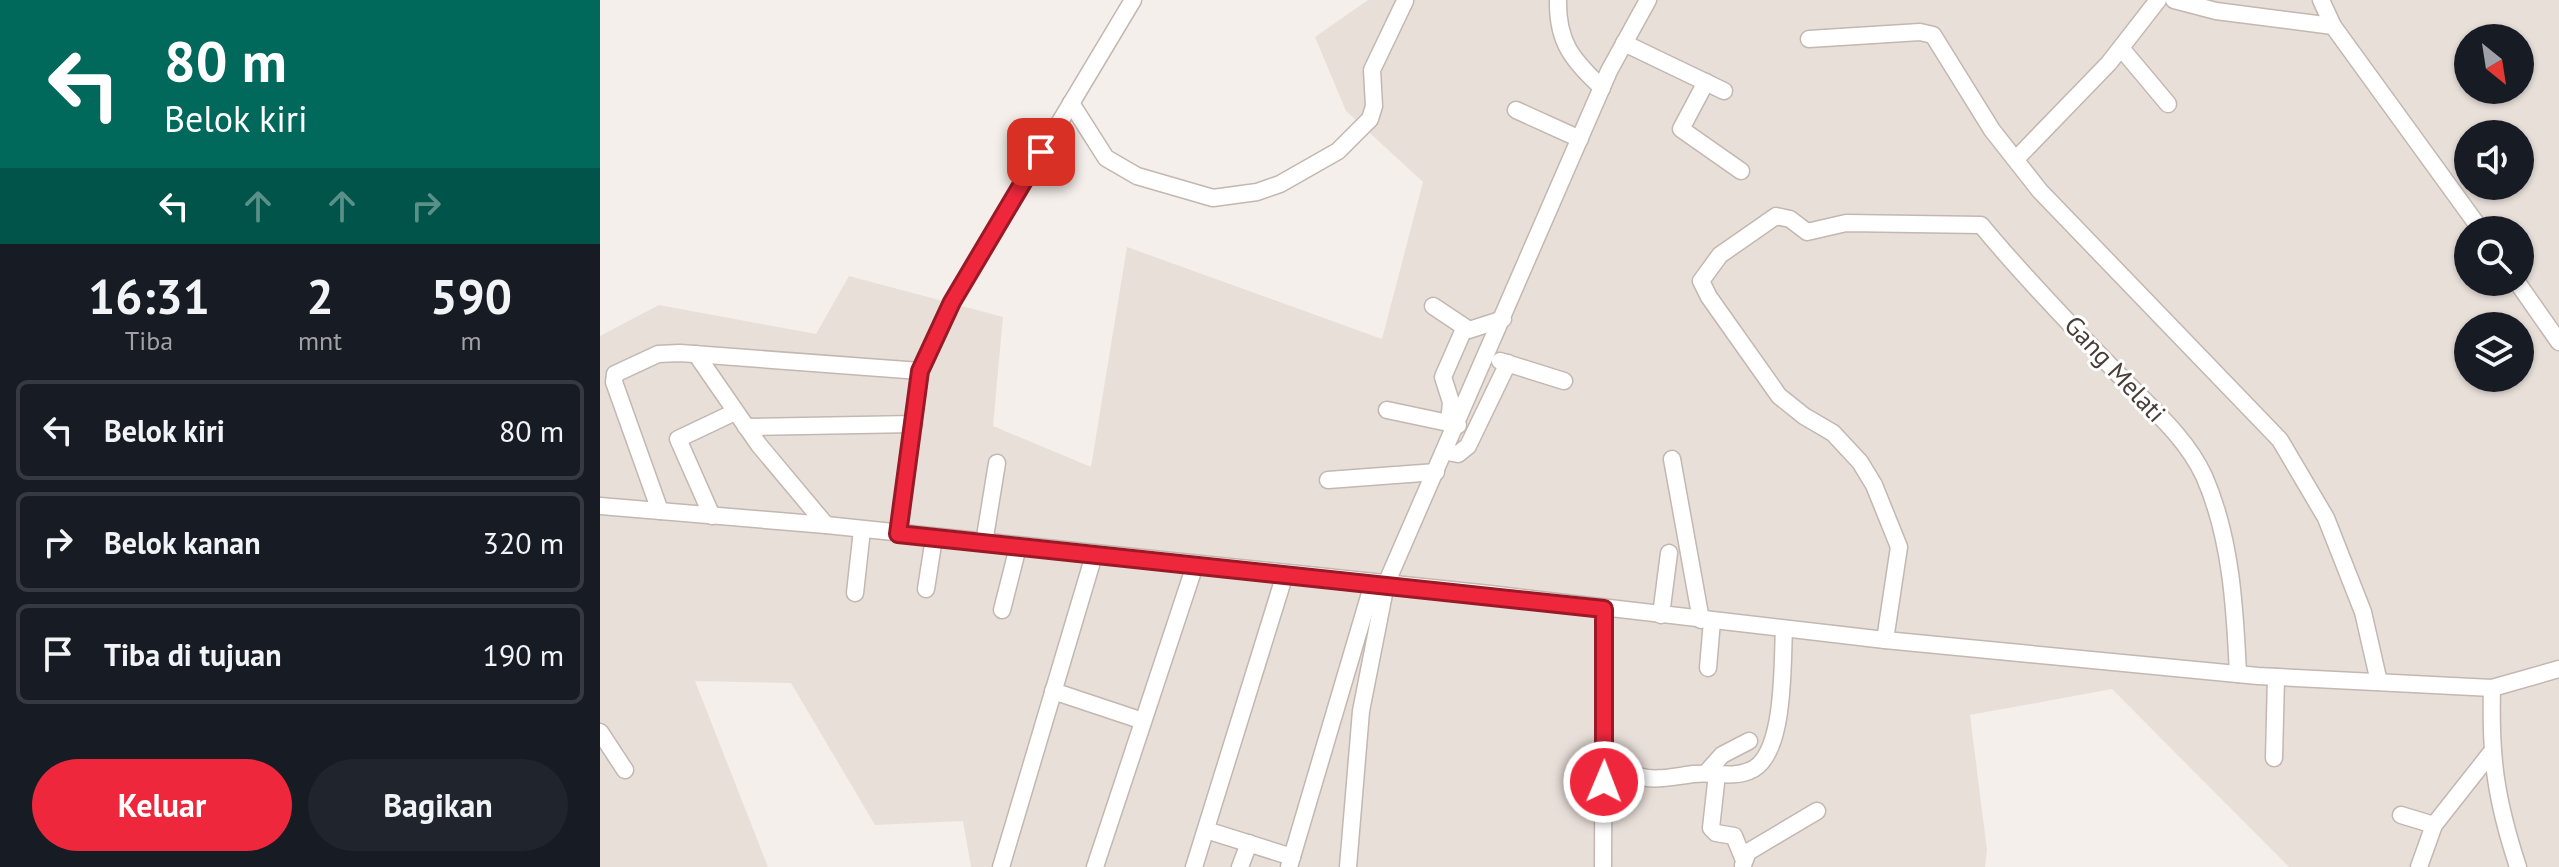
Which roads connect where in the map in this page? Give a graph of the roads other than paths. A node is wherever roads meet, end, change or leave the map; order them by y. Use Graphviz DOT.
graph roads {
  1 [pos="1133,0"];
  2 [pos="1558,0"];
  3 [pos="1648,0"];
  4 [pos="2158,0"];
  5 [pos="2174,0"];
  6 [pos="2321,0"];
  7 [pos="1405,1"];
  8 [pos="2333,26"];
  9 [pos="1809,39"];
  10 [pos="1624,43"];
  11 [pos="2121,48"];
  12 [pos="1706,82"];
  13 [pos="1602,88"];
  14 [pos="1724,91"];
  15 [pos="1071,103"];
  16 [pos="2168,104"];
  17 [pos="1516,110"];
  18 [pos="1580,139"];
  19 [pos="2017,158"];
  20 [pos="1741,171"];
  21 [pos="2471,216"];
  22 [pos="2527,296"];
  23 [pos="1433,306"];
  24 [pos="1503,319"];
  25 [pos="1464,329"];
  26 [pos="2559,342"];
  27 [pos="696,354"];
  28 [pos="1487,356"];
  29 [pos="1508,363"];
  30 [pos="920,371"];
  31 [pos="1564,381"];
  32 [pos="1387,410"];
  33 [pos="735,412"];
  34 [pos="914,424"];
  35 [pos="1453,424"];
  36 [pos="746,427"];
  37 [pos="1447,452"];
  38 [pos="1672,459"];
  39 [pos="997,463"];
  40 [pos="1436,472"];
  41 [pos="1328,480"];
  42 [pos="600,506"];
  43 [pos="662,511"];
  44 [pos="704,515"];
  45 [pos="826,525"];
  46 [pos="862,530"];
  47 [pos="898,534"];
  48 [pos="934,538"];
  49 [pos="984,543"];
  50 [pos="1018,547"];
  51 [pos="1669,553"];
  52 [pos="1094,555"];
  53 [pos="1195,565"];
  54 [pos="1285,574"];
  55 [pos="1380,584"];
  56 [pos="926,589"];
  57 [pos="855,593"];
  58 [pos="1604,609"];
  59 [pos="1002,610"];
  60 [pos="1661,615"];
  61 [pos="1706,620"];
  62 [pos="1784,629"];
  63 [pos="1885,640"];
  64 [pos="1708,668"];
  65 [pos="2559,669"];
  66 [pos="2238,674"];
  67 [pos="2276,677"];
  68 [pos="2379,682"];
  69 [pos="2492,688"];
  70 [pos="1053,691"];
  71 [pos="1143,721"];
  72 [pos="600,732"];
  73 [pos="1749,741"];
  74 [pos="1604,754"];
  75 [pos="2490,754"];
  76 [pos="2274,758"];
  77 [pos="625,770"];
  78 [pos="1712,774"];
  79 [pos="1817,811"];
  80 [pos="2401,815"];
  81 [pos="2434,825"];
  82 [pos="1206,830"];
  83 [pos="1249,843"];
  84 [pos="1290,862"];
  85 [pos="1744,862"];
  86 [pos="1001,867"];
  87 [pos="1095,867"];
  88 [pos="1194,867"];
  89 [pos="1240,867"];
  90 [pos="1348,867"];
  91 [pos="1603,867"];
  92 [pos="2419,867"];
  93 [pos="2517,867"];
  1 -- 15 [label="street"];
  2 -- 13 [label="street"];
  3 -- 10 [label="street"];
  4 -- 11 [label="street"];
  5 -- 8 [label="street"];
  6 -- 8 [label="street"];
  7 -- 15 [label="street"];
  8 -- 21 [label="street"];
  9 -- 19 [label="street"];
  10 -- 12 [label="street"];
  10 -- 13 [label="street"];
  11 -- 16 [label="street"];
  11 -- 19 [label="street"];
  12 -- 14 [label="street"];
  12 -- 20 [label="street"];
  13 -- 18 [label="street"];
  15 -- 30 [label="street"];
  17 -- 18 [label="street"];
  18 -- 24 [label="street"];
  19 -- 68 [label="street"];
  22 -- 26 [label="street"];
  23 -- 25 [label="street"];
  24 -- 25 [label="street"];
  24 -- 28 [label="street"];
  25 -- 35 [label="street"];
  27 -- 30 [label="street"];
  27 -- 33 [label="street"];
  27 -- 43 [label="street"];
  28 -- 29 [label="street"];
  28 -- 35 [label="street"];
  29 -- 31 [label="street"];
  29 -- 37 [label="street"];
  30 -- 34 [label="street"];
  32 -- 35 [label="street"];
  33 -- 36 [label="street"];
  33 -- 44 [label="street"];
  34 -- 36 [label="street"];
  34 -- 47 [label="street"];
  35 -- 37 [label="street"];
  36 -- 45 [label="street"];
  37 -- 40 [label="street"];
  38 -- 61 [label="street"];
  39 -- 49 [label="street"];
  40 -- 41 [label="street"];
  40 -- 55 [label="street"];
  42 -- 43 [label="street"];
  43 -- 44 [label="street"];
  44 -- 45 [label="street"];
  45 -- 46 [label="street"];
  46 -- 47 [label="street"];
  46 -- 57 [label="street"];
  47 -- 48 [label="street"];
  48 -- 49 [label="street"];
  48 -- 56 [label="street"];
  49 -- 50 [label="street"];
  50 -- 52 [label="street"];
  50 -- 59 [label="street"];
  51 -- 60 [label="street"];
  52 -- 53 [label="street"];
  52 -- 70 [label="street"];
  53 -- 54 [label="street"];
  53 -- 71 [label="street"];
  54 -- 55 [label="street"];
  54 -- 82 [label="street"];
  55 -- 58 [label="street"];
  55 -- 84 [label="street"];
  55 -- 90 [label="street"];
  58 -- 60 [label="street"];
  58 -- 74 [label="street"];
  60 -- 61 [label="street"];
  61 -- 62 [label="street"];
  61 -- 64 [label="street"];
  62 -- 63 [label="street"];
  62 -- 78 [label="street"];
  63 -- 66 [label="street"];
  63 -- 66 [label="street, Gang Melati"];
  65 -- 69 [label="street"];
  66 -- 67 [label="street"];
  67 -- 68 [label="street"];
  67 -- 76 [label="street"];
  68 -- 69 [label="street"];
  69 -- 75 [label="street"];
  70 -- 71 [label="street"];
  70 -- 86 [label="street"];
  71 -- 87 [label="street"];
  72 -- 77 [label="street"];
  73 -- 78 [label="street"];
  74 -- 78 [label="street"];
  74 -- 91 [label="street"];
  75 -- 81 [label="street"];
  75 -- 93 [label="street"];
  78 -- 85 [label="street"];
  79 -- 85 [label="street"];
  80 -- 81 [label="street"];
  81 -- 92 [label="street"];
  82 -- 83 [label="street"];
  82 -- 88 [label="street"];
  83 -- 84 [label="street"];
  83 -- 89 [label="street"];
}
